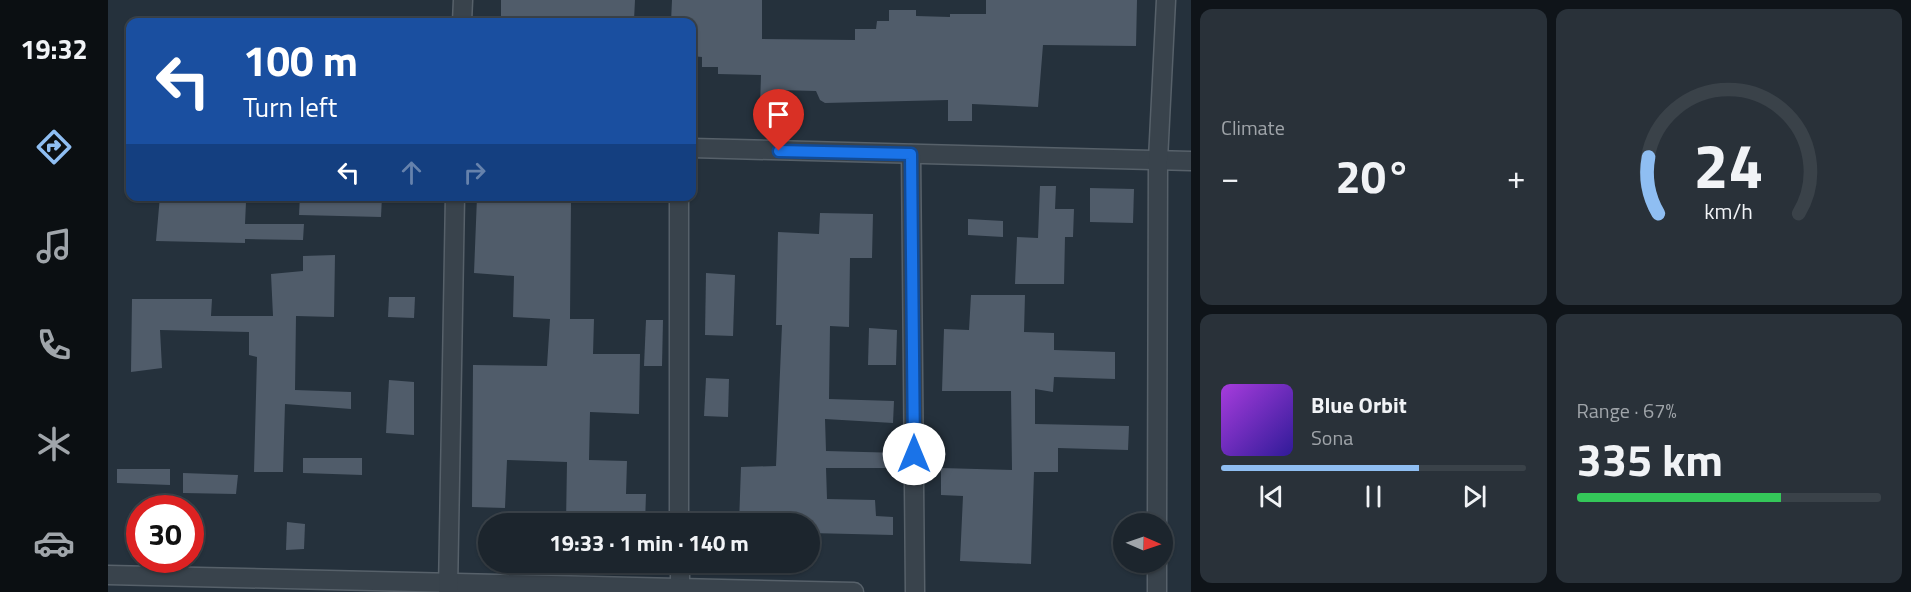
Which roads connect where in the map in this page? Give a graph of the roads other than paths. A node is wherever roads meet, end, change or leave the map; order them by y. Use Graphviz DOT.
graph roads {
  1 [pos="463,0"];
  2 [pos="1166,0"];
  3 [pos="462,18"];
  4 [pos="696,148"];
  5 [pos="911,154"];
  6 [pos="1158,160"];
  7 [pos="1191,161"];
  8 [pos="455,201"];
  9 [pos="679,201"];
  10 [pos="680,513"];
  11 [pos="1157,513"];
  12 [pos="680,573"];
  13 [pos="1157,573"];
  14 [pos="108,575"];
  15 [pos="448,587"];
  16 [pos="680,587"];
  17 [pos="854,592"];
  18 [pos="915,592"];
  19 [pos="1157,592"];
  1 -- 3 [label="street"];
  2 -- 6 [label="street"];
  4 -- 5 [label="street"];
  5 -- 6 [label="street"];
  5 -- 18 [label="street"];
  6 -- 7 [label="street"];
  6 -- 11 [label="street"];
  8 -- 15 [label="street"];
  9 -- 10 [label="street"];
  12 -- 16 [label="street"];
  13 -- 19 [label="street"];
  14 -- 15 [label="street"];
  15 -- 16 [label="street"];
  16 -- 17 [label="street"];
}
